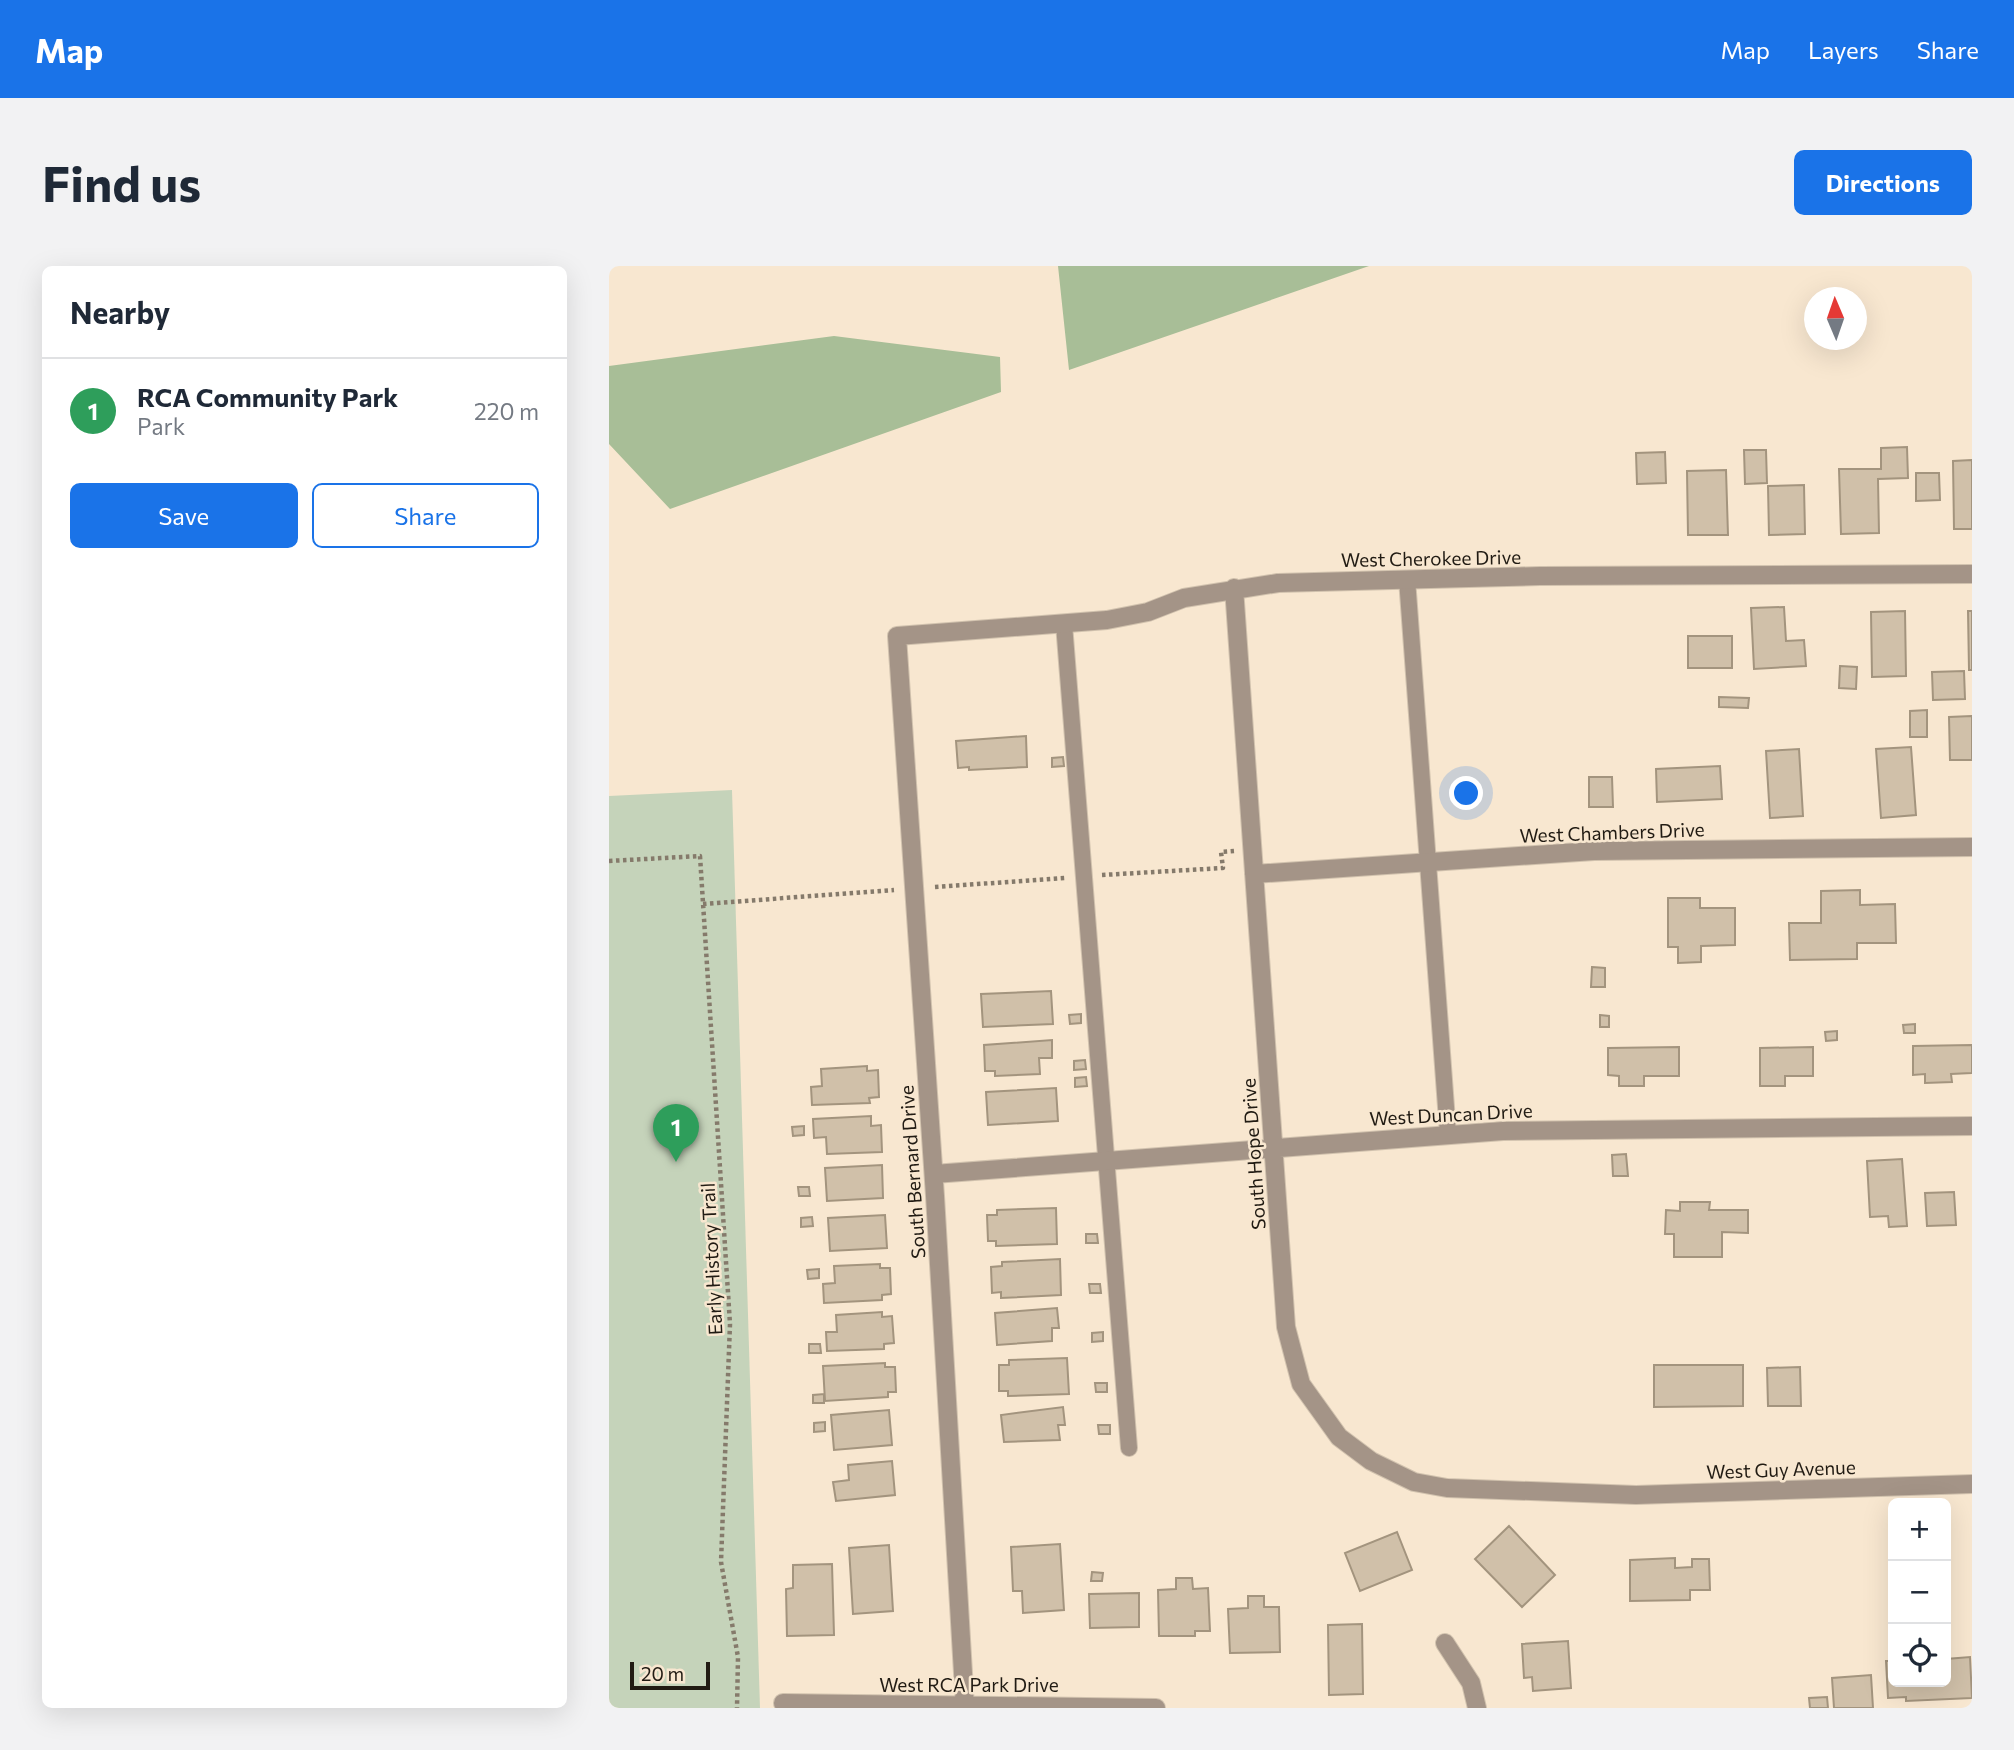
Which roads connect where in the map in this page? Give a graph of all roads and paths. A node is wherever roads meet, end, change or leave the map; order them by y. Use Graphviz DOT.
graph roads {
  1 [pos="1972,573"];
  2 [pos="1407,579"];
  3 [pos="1234,588"];
  4 [pos="1064,624"];
  5 [pos="897,636"];
  6 [pos="1972,847"];
  7 [pos="1252,850"];
  8 [pos="609,861"];
  9 [pos="1428,862"];
  10 [pos="1254,874"];
  11 [pos="1098,876"];
  12 [pos="1073,877"];
  13 [pos="924,888"];
  14 [pos="898,890"];
  15 [pos="703,904"];
  16 [pos="1972,1126"];
  17 [pos="1448,1134"];
  18 [pos="1273,1147"];
  19 [pos="1106,1160"];
  20 [pos="934,1174"];
  21 [pos="1129,1448"];
  22 [pos="1972,1484"];
  23 [pos="1592,1494"];
  24 [pos="1445,1643"];
  25 [pos="783,1703"];
  26 [pos="965,1706"];
  27 [pos="737,1708"];
  28 [pos="1156,1708"];
  29 [pos="1478,1708"];
  1 -- 2 [label="street, West Cherokee Drive"];
  2 -- 3 [label="street, West Cherokee Drive"];
  2 -- 9 [label="lane"];
  3 -- 4 [label="street, West Cherokee Drive"];
  3 -- 7 [label="street, South Hope Drive"];
  4 -- 5 [label="street, West Cherokee Drive"];
  4 -- 19 [label="lane"];
  5 -- 20 [label="street, South Bernard Drive"];
  6 -- 9 [label="street, West Chambers Drive"];
  7 -- 10 [label="street, South Hope Drive"];
  7 -- 11 [label="path"];
  8 -- 15 [label="path, Early History Trail"];
  9 -- 10 [label="street, West Chambers Drive"];
  9 -- 17 [label="lane"];
  10 -- 18 [label="street, South Hope Drive"];
  12 -- 13 [label="path"];
  14 -- 15 [label="path"];
  15 -- 27 [label="path, Early History Trail"];
  16 -- 17 [label="street, West Duncan Drive"];
  17 -- 18 [label="street, West Duncan Drive"];
  18 -- 19 [label="street, West Duncan Drive"];
  18 -- 23 [label="street, South Hope Drive"];
  19 -- 20 [label="street, West Duncan Drive"];
  19 -- 21 [label="lane"];
  20 -- 26 [label="street, South Bernard Drive"];
  22 -- 23 [label="street, West Guy Avenue"];
  24 -- 29 [label="street"];
  25 -- 26 [label="street, West RCA Park Drive"];
  26 -- 28 [label="street, West RCA Park Drive"];
}
